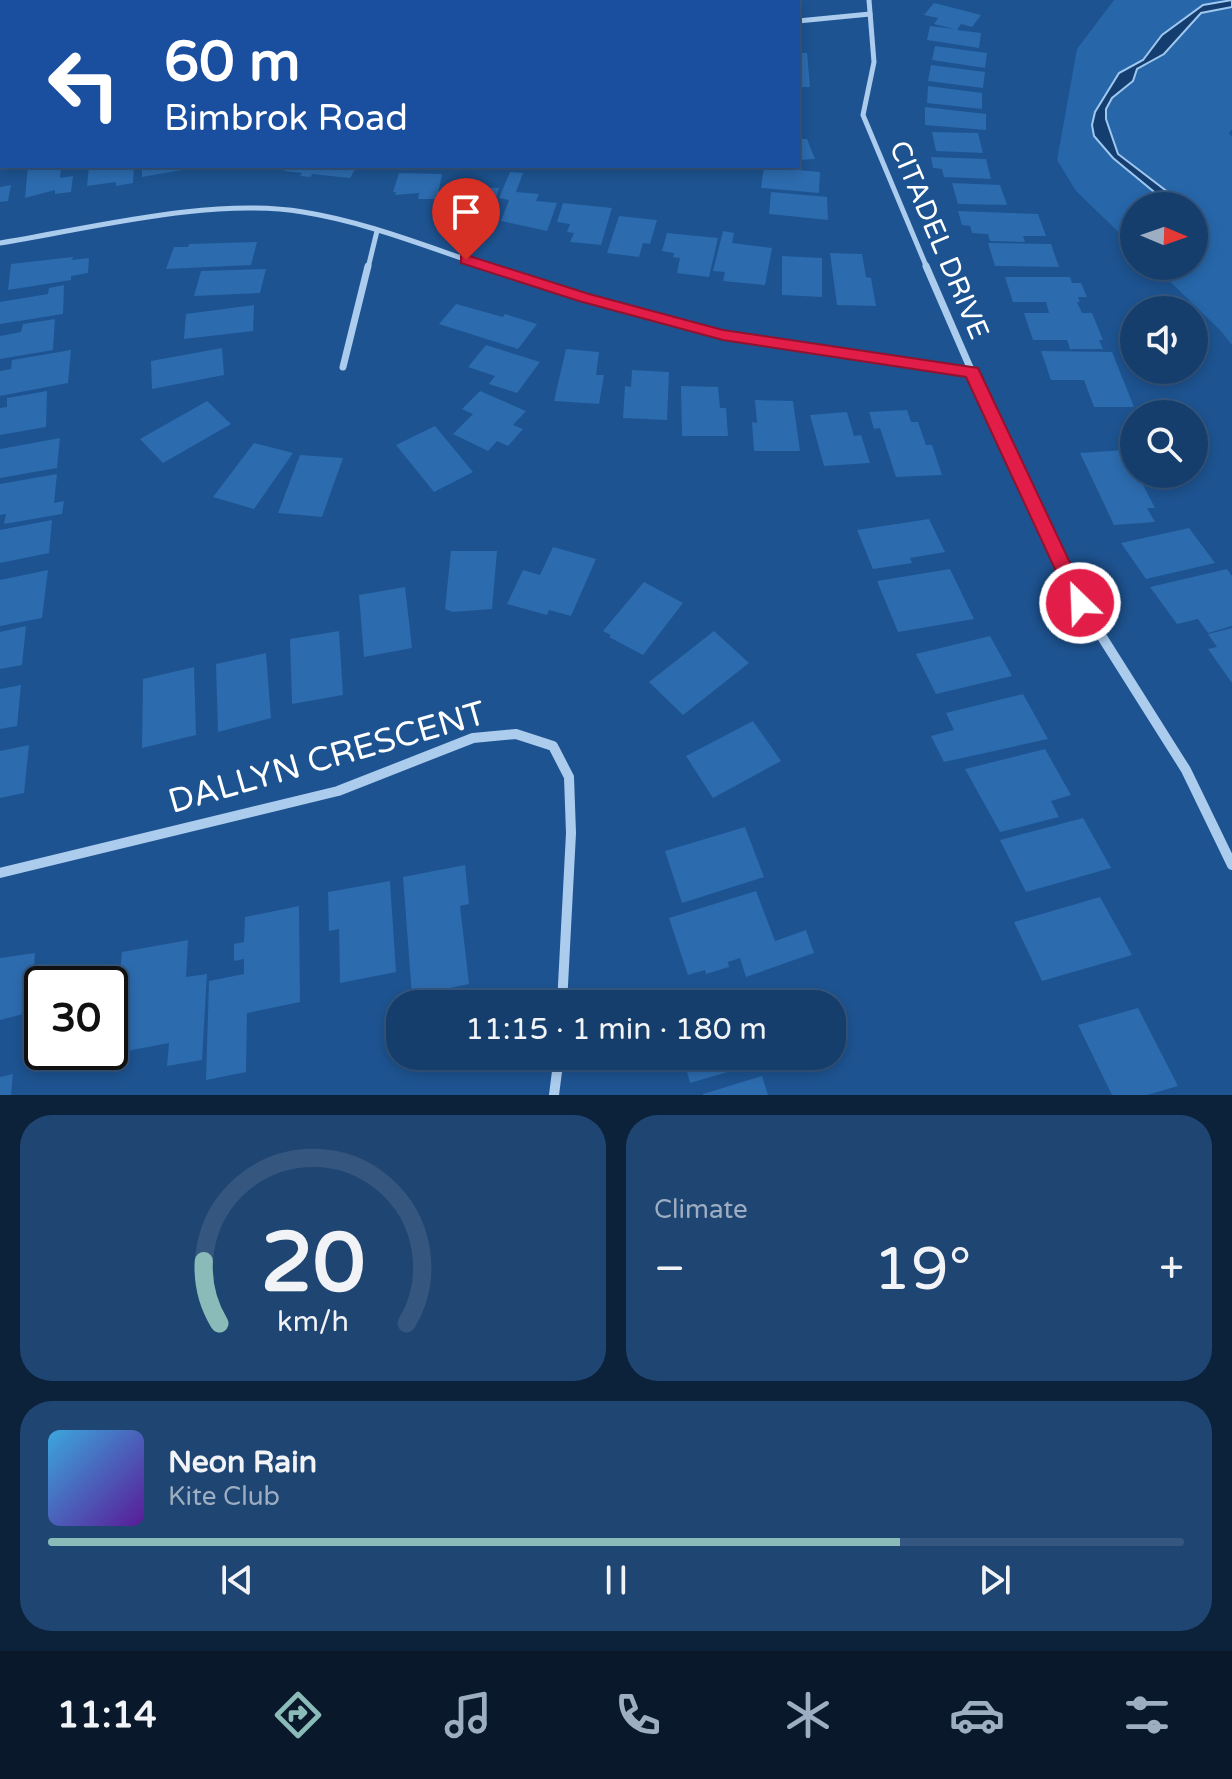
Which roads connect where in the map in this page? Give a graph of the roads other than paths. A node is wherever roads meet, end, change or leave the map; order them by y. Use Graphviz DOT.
graph roads {
  1 [pos="869,0"];
  2 [pos="870,14"];
  3 [pos="800,21"];
  4 [pos="377,231"];
  5 [pos="0,243"];
  6 [pos="343,367"];
  7 [pos="972,372"];
  8 [pos="1232,865"];
  9 [pos="0,873"];
  10 [pos="563,990"];
  11 [pos="557,1070"];
  12 [pos="554,1095"];
  1 -- 2 [label="street, CITADEL DRIVE"];
  2 -- 3 [label="street"];
  2 -- 7 [label="street, CITADEL DRIVE"];
  4 -- 5 [label="street"];
  4 -- 6 [label="street"];
  4 -- 7 [label="street"];
  7 -- 8 [label="street, CITADEL DRIVE"];
  9 -- 10 [label="street, DALLYN CRESCENT"];
  11 -- 12 [label="street"];
}
